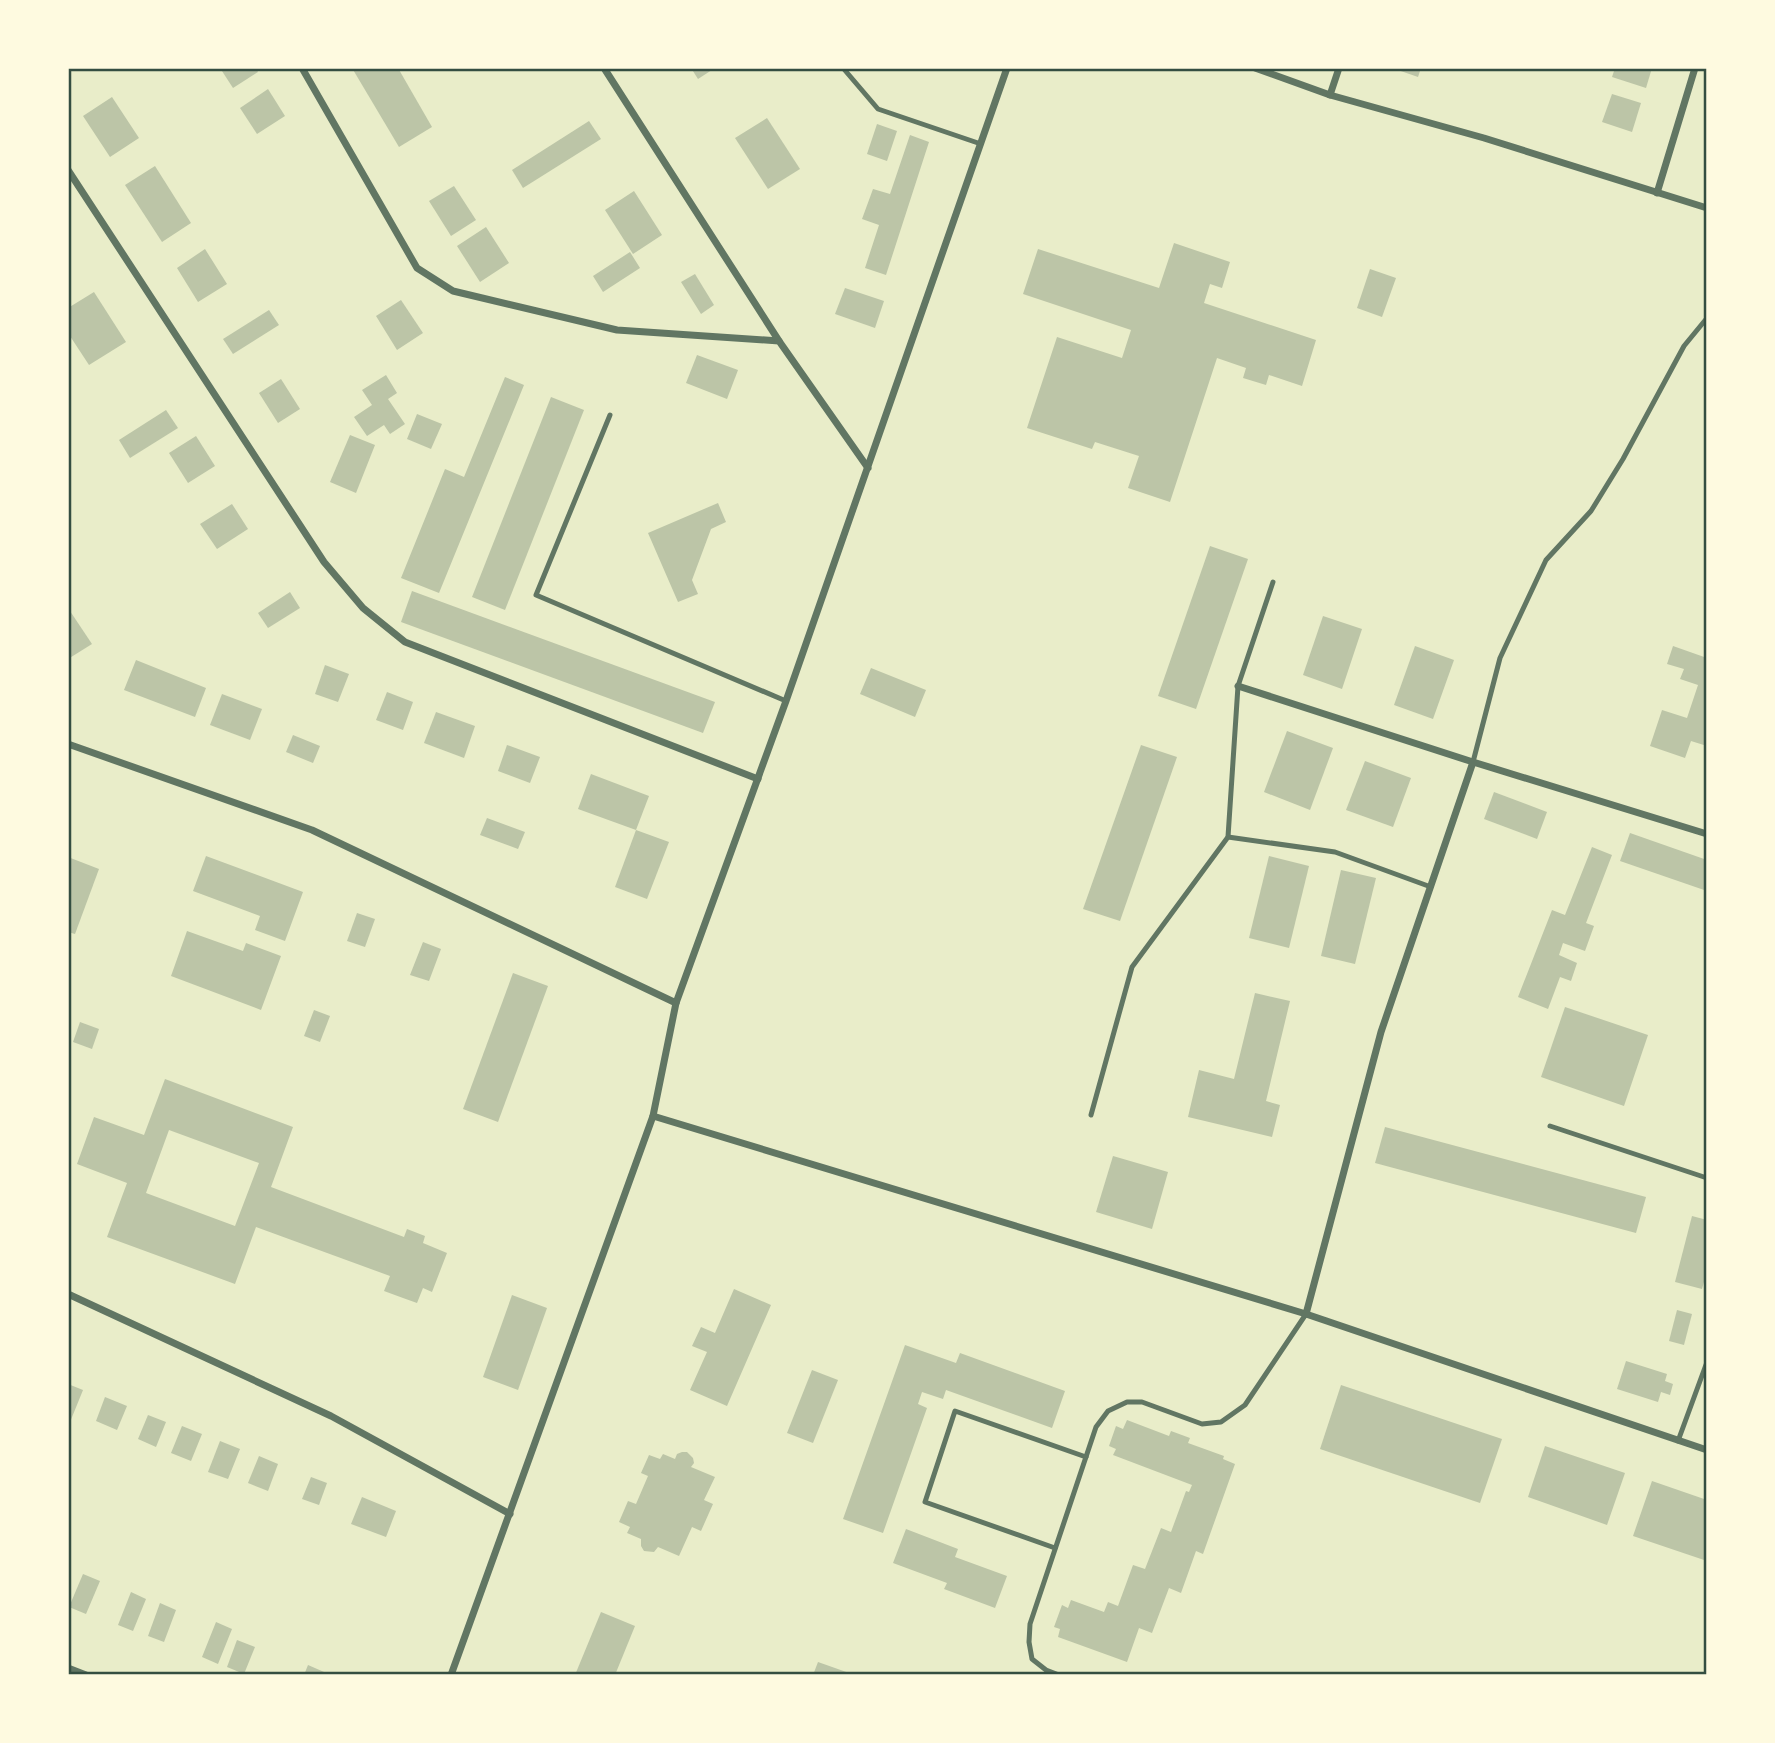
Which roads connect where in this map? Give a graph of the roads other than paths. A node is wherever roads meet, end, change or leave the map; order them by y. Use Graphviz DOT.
graph roads {
  1 [pos="302,68"];
  2 [pos="604,68"];
  3 [pos="843,68"];
  4 [pos="1007,68"];
  5 [pos="1255,68"];
  6 [pos="1339,68"];
  7 [pos="1695,68"];
  8 [pos="1330,95"];
  9 [pos="981,144"];
  10 [pos="68,170"];
  11 [pos="1657,193"];
  12 [pos="1707,208"];
  13 [pos="1707,318"];
  14 [pos="779,341"];
  15 [pos="610,415"];
  16 [pos="868,468"];
  17 [pos="1273,583"];
  18 [pos="1238,685"];
  19 [pos="786,701"];
  20 [pos="68,745"];
  21 [pos="1473,762"];
  22 [pos="758,779"];
  23 [pos="1707,834"];
  24 [pos="1228,837"];
  25 [pos="1431,887"];
  26 [pos="676,1003"];
  27 [pos="1091,1115"];
  28 [pos="653,1116"];
  29 [pos="1550,1126"];
  30 [pos="1707,1178"];
  31 [pos="68,1294"];
  32 [pos="1306,1314"];
  33 [pos="1707,1362"];
  34 [pos="1678,1441"];
  35 [pos="1707,1450"];
  36 [pos="1086,1457"];
  37 [pos="510,1514"];
  38 [pos="1055,1548"];
  39 [pos="68,1668"];
  40 [pos="86,1675"];
  41 [pos="450,1675"];
  42 [pos="1059,1675"];
  1 -- 14 [label="street"];
  2 -- 14 [label="street"];
  3 -- 9 [label="lane"];
  4 -- 9 [label="street"];
  5 -- 8 [label="street"];
  6 -- 8 [label="street"];
  7 -- 11 [label="street"];
  8 -- 11 [label="street"];
  9 -- 16 [label="street"];
  10 -- 22 [label="street"];
  11 -- 12 [label="street"];
  13 -- 21 [label="lane"];
  14 -- 16 [label="street"];
  15 -- 19 [label="lane"];
  16 -- 19 [label="street"];
  17 -- 18 [label="lane"];
  18 -- 21 [label="street"];
  18 -- 24 [label="lane"];
  19 -- 22 [label="street"];
  20 -- 26 [label="street"];
  21 -- 23 [label="street"];
  21 -- 25 [label="street"];
  22 -- 26 [label="street"];
  24 -- 25 [label="lane"];
  24 -- 27 [label="lane"];
  25 -- 32 [label="street"];
  26 -- 28 [label="street"];
  28 -- 32 [label="street"];
  28 -- 37 [label="street"];
  29 -- 30 [label="lane"];
  31 -- 37 [label="street"];
  32 -- 34 [label="street"];
  32 -- 36 [label="lane"];
  33 -- 34 [label="lane"];
  34 -- 35 [label="street"];
  36 -- 38 [label="lane"];
  36 -- 38 [label="lane"];
  37 -- 41 [label="street"];
  38 -- 42 [label="lane"];
  39 -- 40 [label="street"];
}
